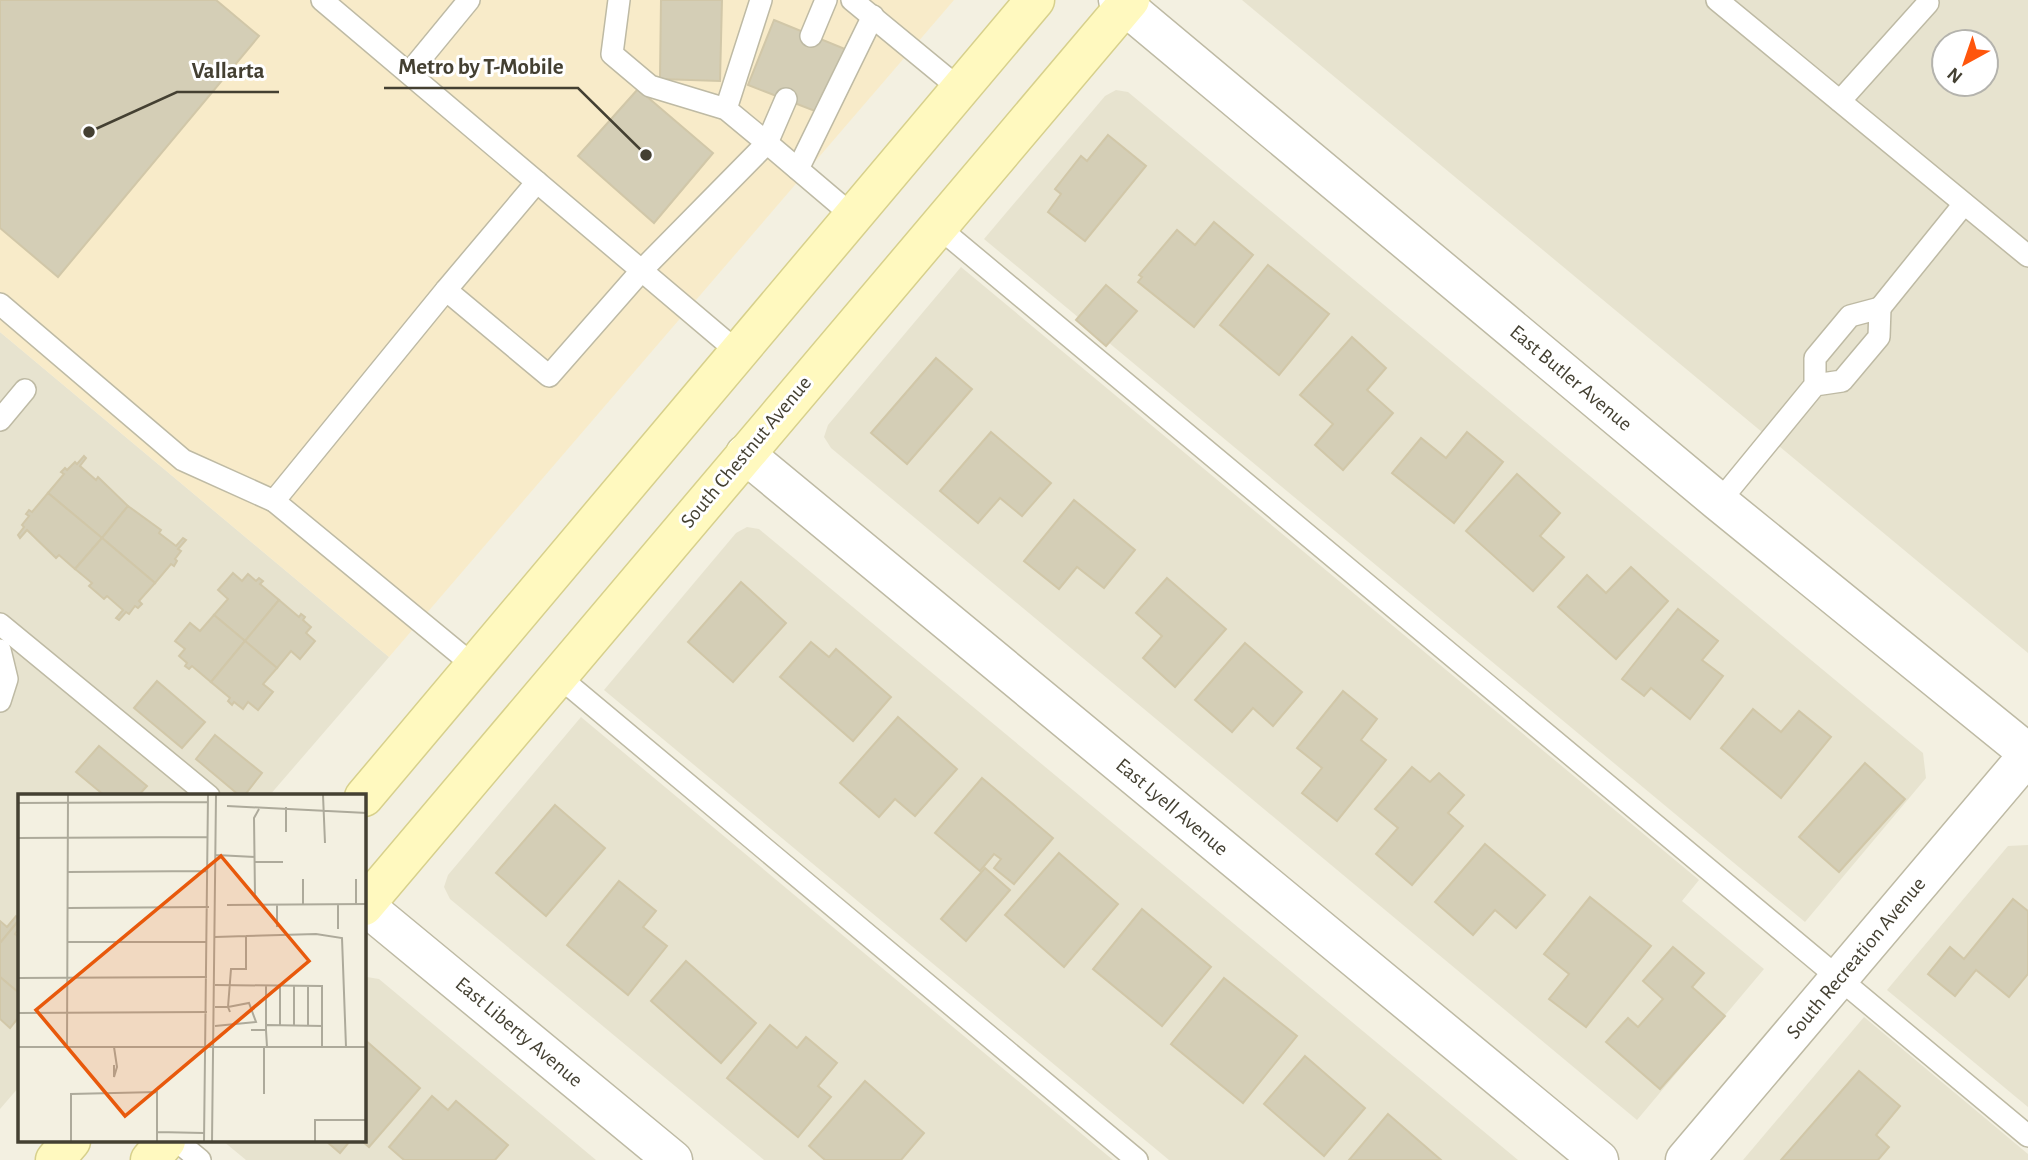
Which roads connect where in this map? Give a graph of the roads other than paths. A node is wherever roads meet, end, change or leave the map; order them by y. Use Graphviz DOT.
graph roads {
  1 [pos="323,0"];
  2 [pos="469,0"];
  3 [pos="619,0"];
  4 [pos="761,0"];
  5 [pos="826,0"];
  6 [pos="852,0"];
  7 [pos="1035,0"];
  8 [pos="1717,0"];
  9 [pos="1124,2"];
  10 [pos="1928,4"];
  11 [pos="873,16"];
  12 [pos="811,36"];
  13 [pos="409,73"];
  14 [pos="960,89"];
  15 [pos="786,99"];
  16 [pos="1840,102"];
  17 [pos="726,109"];
  18 [pos="767,143"];
  19 [pos="798,169"];
  20 [pos="537,182"];
  21 [pos="1964,204"];
  22 [pos="853,216"];
  23 [pos="937,226"];
  24 [pos="2028,256"];
  25 [pos="642,270"];
  26 [pos="446,290"];
  27 [pos="0,304"];
  28 [pos="1880,308"];
  29 [pos="739,352"];
  30 [pos="1815,385"];
  31 [pos="25,390"];
  32 [pos="0,420"];
  33 [pos="744,454"];
  34 [pos="274,501"];
  35 [pos="1719,502"];
  36 [pos="0,624"];
  37 [pos="0,650"];
  38 [pos="473,665"];
  39 [pos="558,676"];
  40 [pos="0,701"];
  41 [pos="2028,754"];
  42 [pos="207,794"];
  43 [pos="366,795"];
  44 [pos="366,903"];
  45 [pos="366,907"];
  46 [pos="1838,978"];
  47 [pos="2028,1136"];
  48 [pos="70,1142"];
  49 [pos="165,1142"];
  50 [pos="178,1142"];
  51 [pos="55,1160"];
  52 [pos="150,1160"];
  53 [pos="200,1160"];
  54 [pos="673,1160"];
  55 [pos="1137,1160"];
  56 [pos="1599,1160"];
  57 [pos="1685,1160"];
  1 -- 13 [label="lane"];
  2 -- 13 [label="lane"];
  3 -- 17 [label="lane"];
  4 -- 17 [label="lane"];
  5 -- 12 [label="lane"];
  6 -- 11 [label="lane"];
  7 -- 14 [label="main road"];
  8 -- 16 [label="lane"];
  9 -- 23 [label="main road, South Chestnut Avenue"];
  9 -- 35 [label="street, East Butler Avenue"];
  10 -- 16 [label="lane"];
  11 -- 14 [label="lane"];
  11 -- 19 [label="lane"];
  13 -- 20 [label="lane"];
  14 -- 22 [label="main road"];
  15 -- 18 [label="lane"];
  16 -- 21 [label="lane"];
  17 -- 18 [label="lane"];
  18 -- 19 [label="lane"];
  18 -- 25 [label="lane"];
  19 -- 22 [label="lane"];
  20 -- 25 [label="lane"];
  20 -- 26 [label="lane"];
  21 -- 24 [label="lane"];
  21 -- 28 [label="lane"];
  22 -- 29 [label="main road"];
  23 -- 33 [label="main road, South Chestnut Avenue"];
  23 -- 46 [label="lane"];
  25 -- 26 [label="lane"];
  25 -- 29 [label="lane"];
  26 -- 34 [label="lane"];
  27 -- 34 [label="lane"];
  28 -- 30 [label="lane"];
  28 -- 30 [label="lane"];
  29 -- 38 [label="main road"];
  30 -- 35 [label="lane"];
  31 -- 32 [label="lane"];
  33 -- 39 [label="main road, South Chestnut Avenue"];
  33 -- 56 [label="street, East Lyell Avenue"];
  34 -- 38 [label="lane"];
  35 -- 41 [label="street, East Butler Avenue"];
  36 -- 42 [label="lane"];
  37 -- 40 [label="lane"];
  38 -- 43 [label="main road"];
  39 -- 44 [label="main road, South Chestnut Avenue"];
  39 -- 55 [label="lane"];
  41 -- 46 [label="street, South Recreation Avenue"];
  45 -- 54 [label="street, East Liberty Avenue"];
  46 -- 47 [label="lane"];
  46 -- 57 [label="street, South Recreation Avenue"];
  48 -- 51 [label="main road"];
  49 -- 52 [label="main road"];
  50 -- 53 [label="lane"];
}
